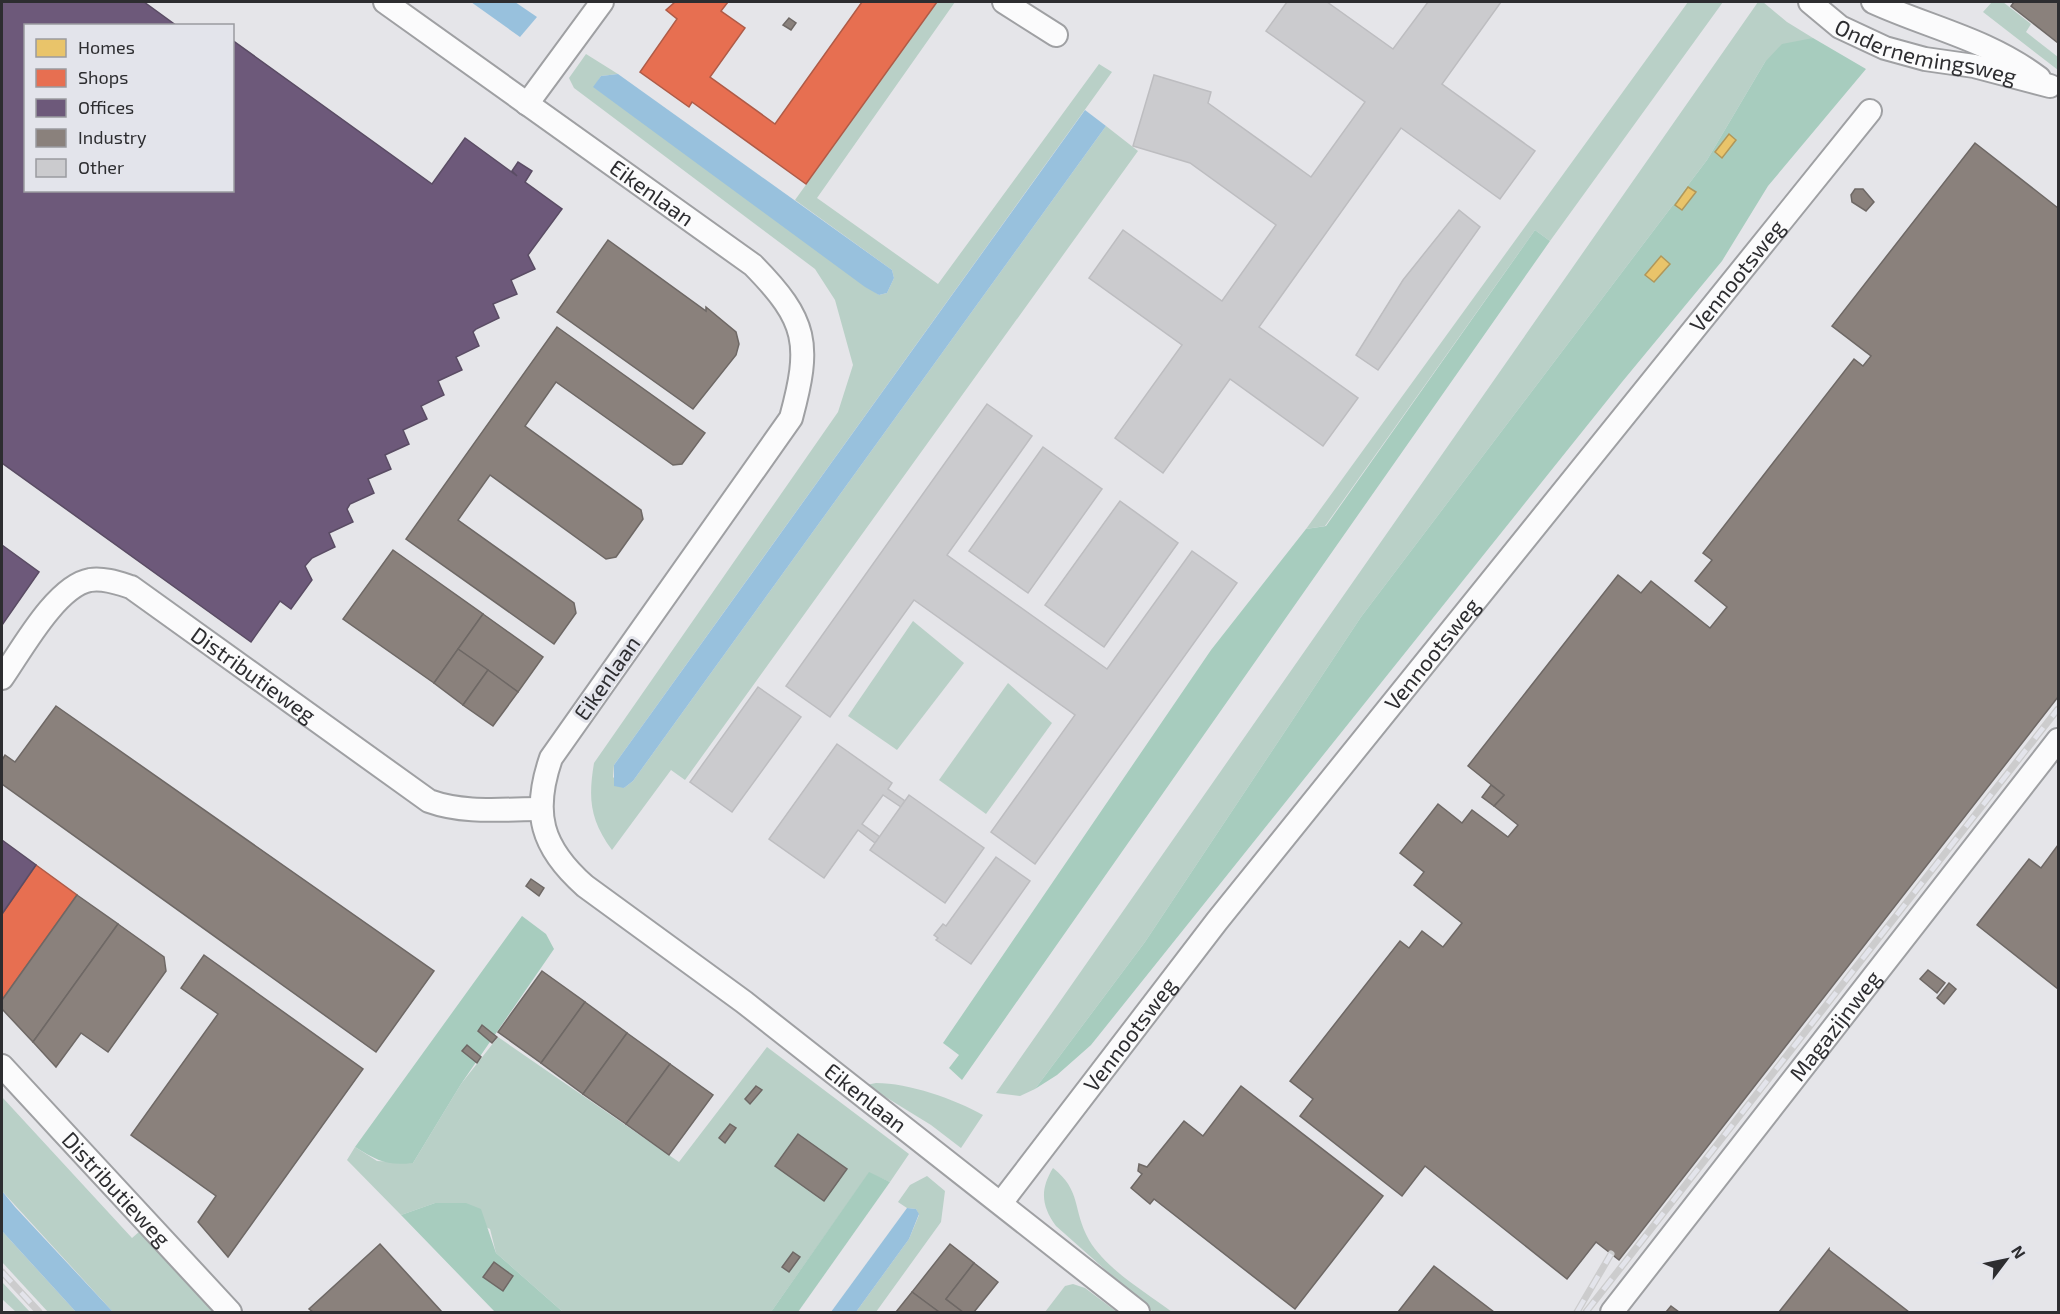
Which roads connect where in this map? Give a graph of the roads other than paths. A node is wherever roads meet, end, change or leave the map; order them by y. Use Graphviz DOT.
graph roads {
  1 [pos="385,2"];
  2 [pos="602,2"];
  3 [pos="1004,2"];
  4 [pos="1810,2"];
  5 [pos="1872,2"];
  6 [pos="1056,35"];
  7 [pos="2054,89"];
  8 [pos="527,104"];
  9 [pos="1870,111"];
  10 [pos="2,678"];
  11 [pos="2058,740"];
  12 [pos="540,809"];
  13 [pos="2,1066"];
  14 [pos="1001,1203"];
  15 [pos="230,1312"];
  16 [pos="1138,1312"];
  17 [pos="1612,1312"];
  1 -- 8 [label="street, Eikenlaan"];
  2 -- 8 [label="street"];
  3 -- 6 [label="street"];
  4 -- 7 [label="street, Ondernemingsweg"];
  5 -- 7 [label="street, Ondernemingsweg"];
  8 -- 12 [label="street, Eikenlaan"];
  9 -- 14 [label="street, Vennootsweg"];
  10 -- 12 [label="street, Distributieweg"];
  11 -- 17 [label="street, Magazijnweg"];
  12 -- 14 [label="street, Eikenlaan"];
  13 -- 15 [label="street, Distributieweg"];
  14 -- 16 [label="street, Eikenlaan"];
}
